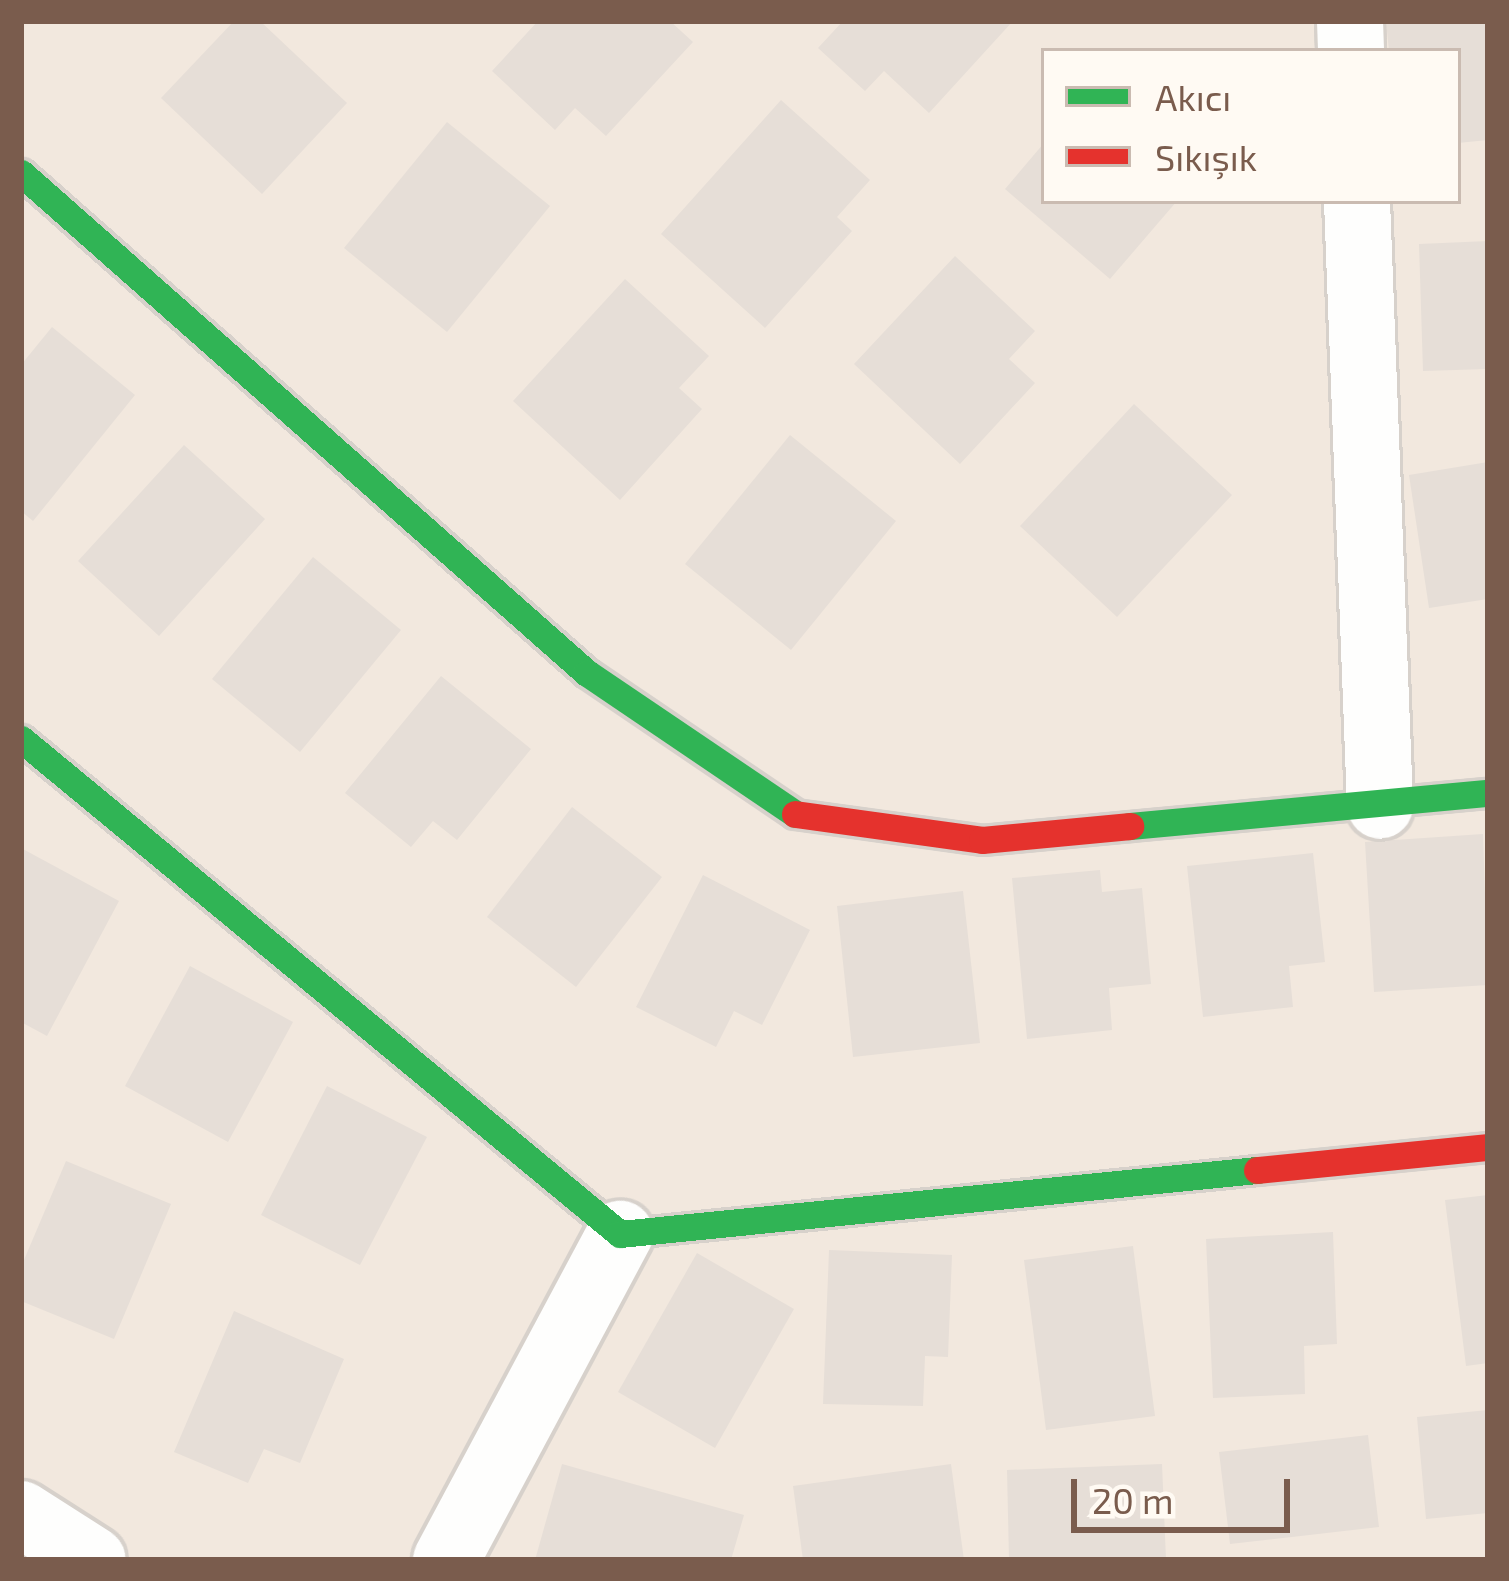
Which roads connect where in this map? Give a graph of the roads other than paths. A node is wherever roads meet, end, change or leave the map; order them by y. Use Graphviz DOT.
graph roads {
  1 [pos="21,173"];
  2 [pos="1357,204"];
  3 [pos="21,739"];
  4 [pos="1488,794"];
  5 [pos="1380,806"];
  6 [pos="1488,1147"];
  7 [pos="620,1234"];
  8 [pos="21,1514"];
  9 [pos="93,1560"];
  10 [pos="446,1560"];
  1 -- 5 [label="street"];
  2 -- 5 [label="street"];
  3 -- 7 [label="street"];
  4 -- 5 [label="street"];
  6 -- 7 [label="street"];
  7 -- 10 [label="street"];
  8 -- 9 [label="street"];
}
